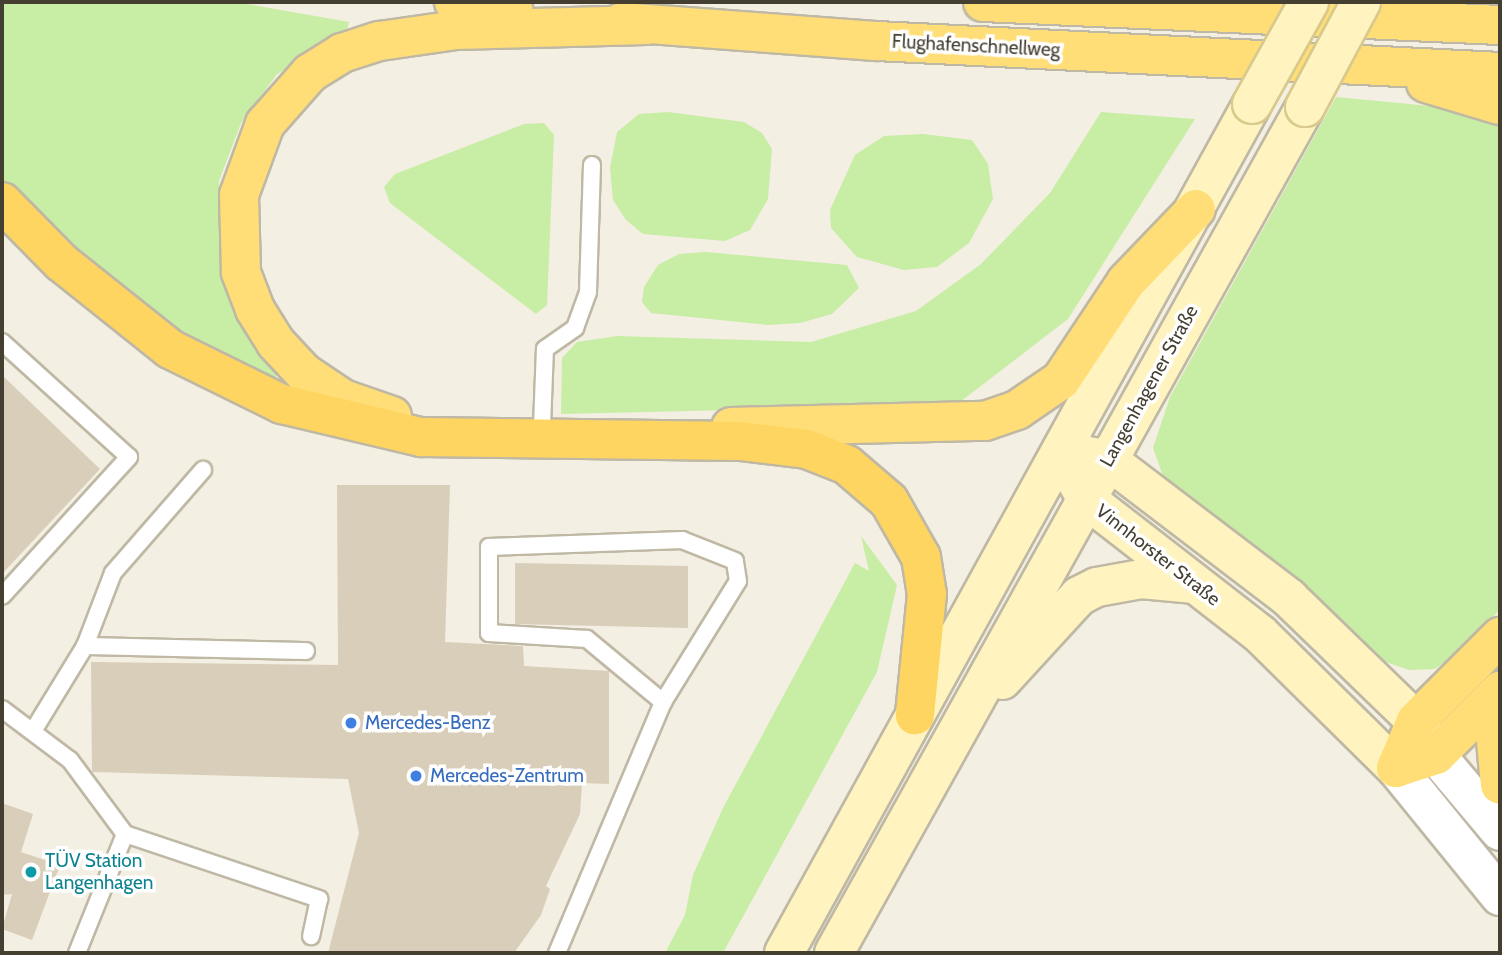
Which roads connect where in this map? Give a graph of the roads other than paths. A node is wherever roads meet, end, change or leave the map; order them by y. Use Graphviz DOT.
graph roads {
  1 [pos="454,2"];
  2 [pos="983,2"];
  3 [pos="1309,2"];
  4 [pos="1361,2"];
  5 [pos="646,25"];
  6 [pos="1500,25"];
  7 [pos="1371,67"];
  8 [pos="1500,72"];
  9 [pos="1500,105"];
  10 [pos="592,165"];
  11 [pos="2,202"];
  12 [pos="1196,209"];
  13 [pos="2,342"];
  14 [pos="542,426"];
  15 [pos="1061,451"];
  16 [pos="1108,460"];
  17 [pos="203,470"];
  18 [pos="1086,499"];
  19 [pos="1195,584"];
  20 [pos="2,596"];
  21 [pos="1500,637"];
  22 [pos="85,646"];
  23 [pos="306,651"];
  24 [pos="1500,691"];
  25 [pos="663,702"];
  26 [pos="1500,704"];
  27 [pos="2,709"];
  28 [pos="915,715"];
  29 [pos="1416,721"];
  30 [pos="33,731"];
  31 [pos="949,742"];
  32 [pos="1436,755"];
  33 [pos="1396,768"];
  34 [pos="1500,785"];
  35 [pos="1500,831"];
  36 [pos="125,834"];
  37 [pos="1500,896"];
  38 [pos="311,936"];
  39 [pos="77,953"];
  40 [pos="557,953"];
  41 [pos="784,953"];
  42 [pos="834,953"];
  1 -- 5 [label="highway, Flughafenschnellweg"];
  2 -- 6 [label="highway"];
  3 -- 12 [label="main road, bridge"];
  4 -- 16 [label="main road, Langenhagener Straße, bridge"];
  5 -- 7 [label="highway, Flughafenschnellweg"];
  5 -- 14 [label="highway"];
  7 -- 8 [label="highway, Flughafenschnellweg"];
  7 -- 9 [label="highway"];
  10 -- 14 [label="lane"];
  11 -- 28 [label="highway"];
  12 -- 14 [label="highway"];
  12 -- 15 [label="main road"];
  13 -- 20 [label="lane"];
  15 -- 16 [label="main road"];
  15 -- 18 [label="main road, Vinnhorster Straße"];
  15 -- 28 [label="main road"];
  16 -- 18 [label="main road, Langenhagener Straße"];
  16 -- 29 [label="main road"];
  17 -- 22 [label="lane"];
  18 -- 19 [label="main road, Vinnhorster Straße"];
  18 -- 31 [label="main road, Langenhagener Straße"];
  19 -- 31 [label="main road"];
  19 -- 33 [label="main road, Vinnhorster Straße"];
  21 -- 29 [label="highway"];
  22 -- 23 [label="lane"];
  22 -- 30 [label="lane"];
  24 -- 32 [label="highway"];
  25 -- 25 [label="lane"];
  25 -- 40 [label="lane"];
  26 -- 34 [label="highway"];
  27 -- 30 [label="lane"];
  28 -- 41 [label="main road"];
  29 -- 32 [label="street"];
  29 -- 33 [label="highway"];
  30 -- 36 [label="lane"];
  31 -- 42 [label="main road, Langenhagener Straße"];
  32 -- 33 [label="highway"];
  32 -- 35 [label="street"];
  33 -- 37 [label="street, Vinnhorster Straße"];
  36 -- 38 [label="lane"];
  36 -- 39 [label="lane"];
}
